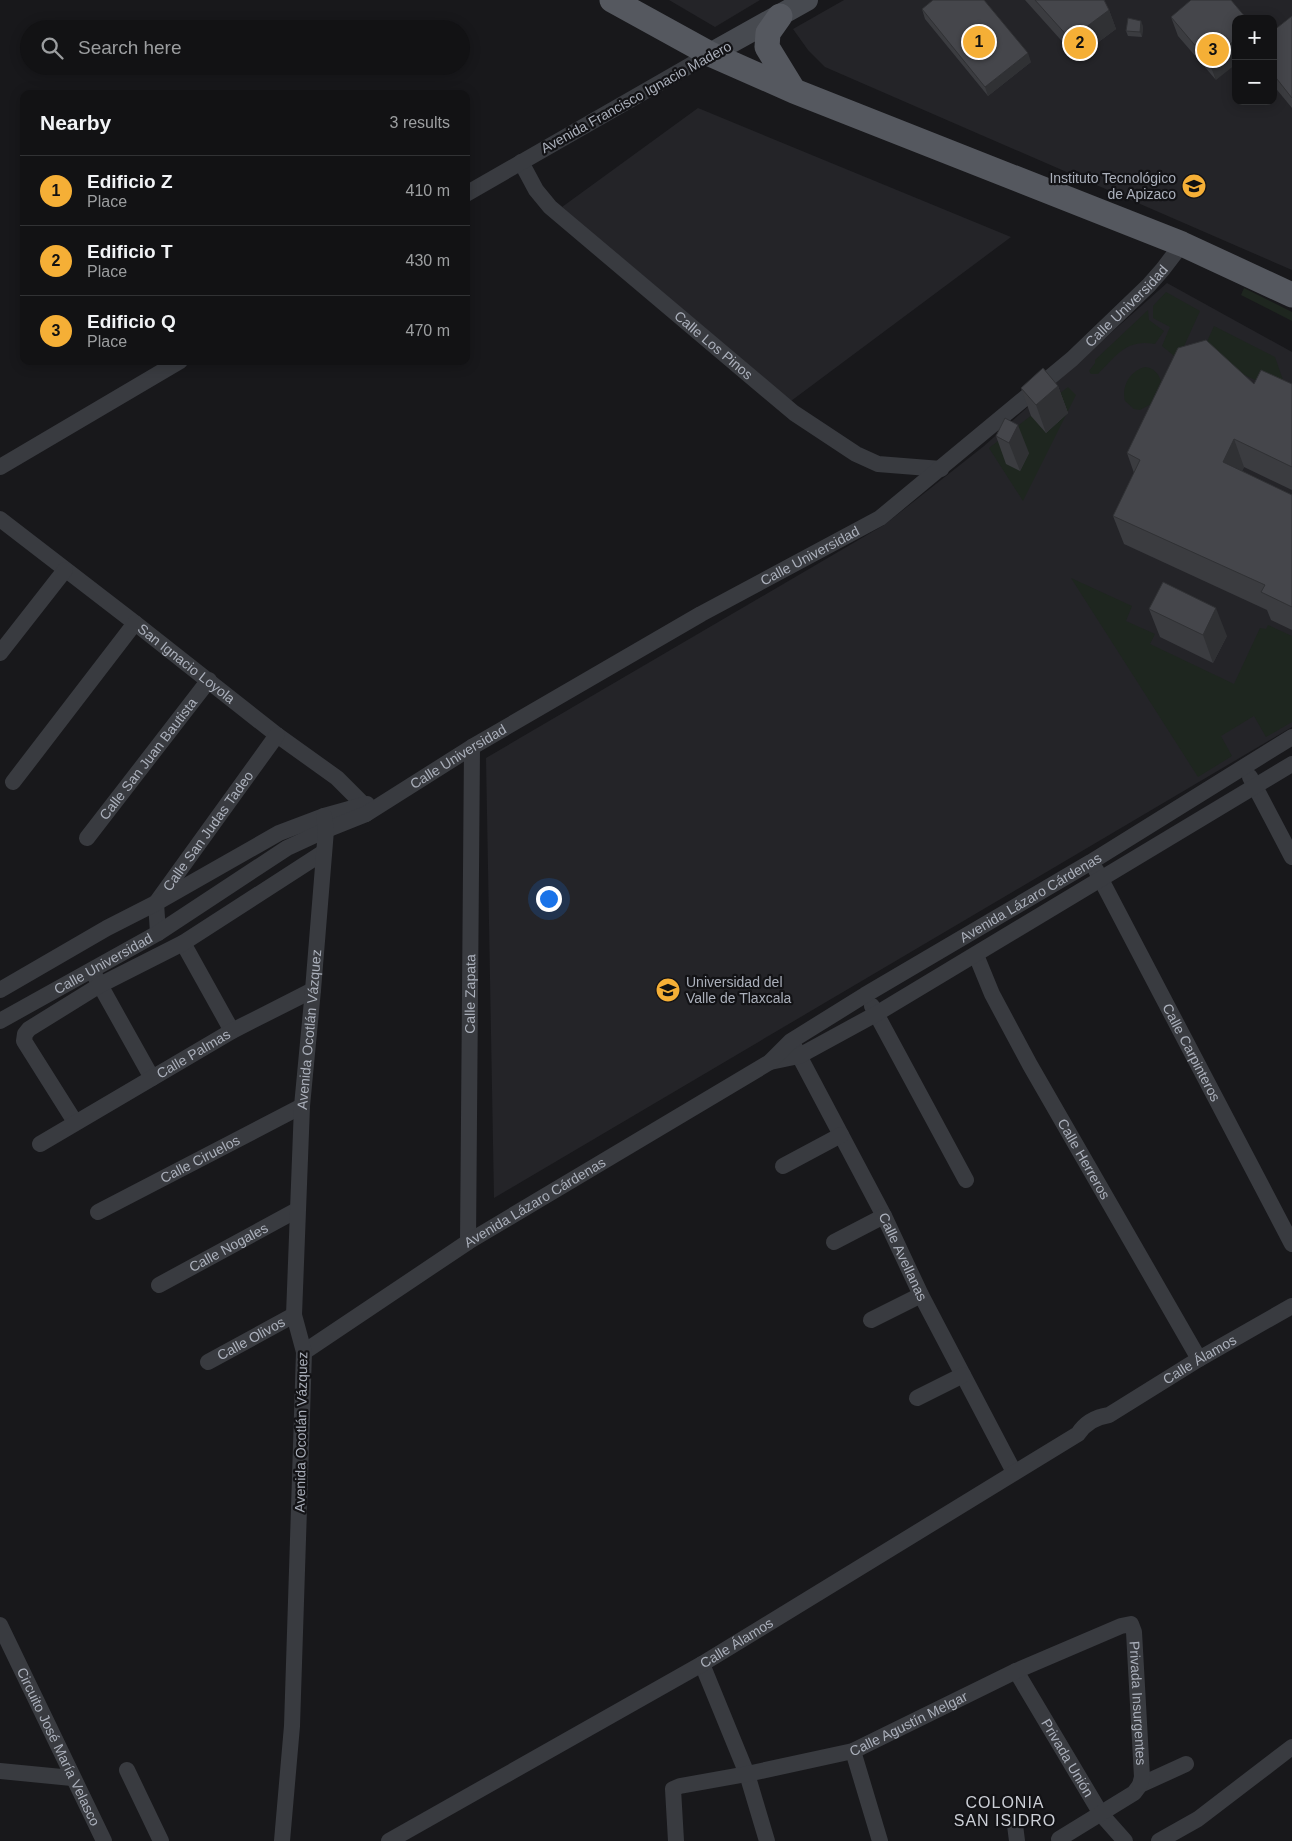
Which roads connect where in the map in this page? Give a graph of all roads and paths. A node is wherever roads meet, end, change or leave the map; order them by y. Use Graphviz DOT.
graph roads {
  1 [pos="612,0"];
  2 [pos="807,0"];
  3 [pos="780,16"];
  4 [pos="710,54"];
  5 [pos="794,91"];
  6 [pos="521,162"];
  7 [pos="470,192"];
  8 [pos="1182,244"];
  9 [pos="1292,295"];
  10 [pos="173,365"];
  11 [pos="0,467"];
  12 [pos="941,469"];
  13 [pos="0,519"];
  14 [pos="65,570"];
  15 [pos="135,622"];
  16 [pos="0,653"];
  17 [pos="209,680"];
  18 [pos="277,735"];
  19 [pos="1292,737"];
  20 [pos="472,747"];
  21 [pos="1292,764"];
  22 [pos="1244,766"];
  23 [pos="13,782"];
  24 [pos="1255,785"];
  25 [pos="364,809"];
  26 [pos="325,823"];
  27 [pos="87,838"];
  28 [pos="324,852"];
  29 [pos="1292,856"];
  30 [pos="1091,862"];
  31 [pos="1101,880"];
  32 [pos="156,903"];
  33 [pos="158,933"];
  34 [pos="183,943"];
  35 [pos="976,955"];
  36 [pos="92,970"];
  37 [pos="100,985"];
  38 [pos="0,990"];
  39 [pos="313,990"];
  40 [pos="865,995"];
  41 [pos="876,1014"];
  42 [pos="0,1021"];
  43 [pos="232,1032"];
  44 [pos="791,1041"];
  45 [pos="799,1056"];
  46 [pos="770,1062"];
  47 [pos="152,1078"];
  48 [pos="302,1106"];
  49 [pos="75,1122"];
  50 [pos="841,1136"];
  51 [pos="40,1144"];
  52 [pos="783,1166"];
  53 [pos="966,1180"];
  54 [pos="298,1210"];
  55 [pos="98,1212"];
  56 [pos="884,1216"];
  57 [pos="468,1242"];
  58 [pos="834,1242"];
  59 [pos="1292,1244"];
  60 [pos="159,1285"];
  61 [pos="921,1295"];
  62 [pos="1292,1306"];
  63 [pos="294,1315"];
  64 [pos="871,1320"];
  65 [pos="304,1352"];
  66 [pos="1198,1359"];
  67 [pos="208,1362"];
  68 [pos="963,1375"];
  69 [pos="918,1398"];
  70 [pos="1014,1472"];
  71 [pos="1130,1624"];
  72 [pos="2,1634"];
  73 [pos="702,1664"];
  74 [pos="1016,1671"];
  75 [pos="1292,1746"];
  76 [pos="853,1751"];
  77 [pos="1186,1764"];
  78 [pos="127,1770"];
  79 [pos="0,1772"];
  80 [pos="747,1774"];
  81 [pos="72,1778"];
  82 [pos="1140,1785"];
  83 [pos="1101,1814"];
  84 [pos="1059,1839"];
  85 [pos="104,1841"];
  86 [pos="161,1841"];
  87 [pos="282,1841"];
  88 [pos="389,1841"];
  89 [pos="676,1841"];
  90 [pos="767,1841"];
  91 [pos="880,1841"];
  92 [pos="1125,1841"];
  93 [pos="1159,1841"];
  1 -- 4 [label="main road"];
  2 -- 3 [label="main road, Avenida Francisco Ignacio Madero"];
  3 -- 4 [label="main road, Avenida Francisco Ignacio Madero"];
  3 -- 5 [label="main road"];
  4 -- 5 [label="main road"];
  4 -- 6 [label="street, Avenida Francisco Ignacio Madero"];
  5 -- 8 [label="main road"];
  6 -- 7 [label="street, Avenida Francisco Ignacio Madero"];
  6 -- 12 [label="street, Calle Los Pinos"];
  8 -- 9 [label="main road"];
  8 -- 12 [label="street, Calle Universidad"];
  10 -- 11 [label="street"];
  12 -- 20 [label="street, Calle Universidad"];
  13 -- 14 [label="street, San Ignacio Loyola"];
  14 -- 15 [label="street, San Ignacio Loyola"];
  14 -- 16 [label="street"];
  15 -- 17 [label="street, San Ignacio Loyola"];
  15 -- 23 [label="street"];
  17 -- 18 [label="street, San Ignacio Loyola"];
  17 -- 27 [label="street, Calle San Juan Bautista"];
  18 -- 25 [label="street, San Ignacio Loyola"];
  18 -- 32 [label="street, Calle San Judas Tadeo"];
  19 -- 22 [label="street, Avenida Lázaro Cárdenas"];
  20 -- 25 [label="street, Calle Universidad"];
  20 -- 57 [label="street, Calle Zapata"];
  21 -- 24 [label="street, Avenida Lázaro Cárdenas"];
  22 -- 24 [label="street"];
  22 -- 30 [label="street, Avenida Lázaro Cárdenas"];
  24 -- 29 [label="street"];
  24 -- 31 [label="street, Avenida Lázaro Cárdenas"];
  25 -- 26 [label="street, Calle Universidad"];
  26 -- 28 [label="street, Avenida Ocotlán Vázquez"];
  26 -- 32 [label="street, Calle Universidad"];
  26 -- 33 [label="street, Calle Universidad"];
  28 -- 34 [label="street"];
  28 -- 39 [label="street, Avenida Ocotlán Vázquez"];
  30 -- 31 [label="street, Calle Carpinteros"];
  30 -- 40 [label="street, Avenida Lázaro Cárdenas"];
  31 -- 35 [label="street, Avenida Lázaro Cárdenas"];
  31 -- 59 [label="street, Calle Carpinteros"];
  32 -- 33 [label="street, Calle San Judas Tadeo"];
  32 -- 38 [label="street, Calle Universidad"];
  33 -- 36 [label="street, Calle Universidad"];
  34 -- 37 [label="street"];
  34 -- 43 [label="street"];
  35 -- 41 [label="street, Avenida Lázaro Cárdenas"];
  35 -- 66 [label="street, Calle Herreros"];
  36 -- 37 [label="street"];
  36 -- 42 [label="street, Calle Universidad"];
  37 -- 47 [label="street"];
  37 -- 49 [label="street"];
  39 -- 43 [label="street, Calle Palmas"];
  39 -- 48 [label="street, Avenida Ocotlán Vázquez"];
  40 -- 41 [label="street"];
  40 -- 44 [label="street, Avenida Lázaro Cárdenas"];
  41 -- 45 [label="street, Avenida Lázaro Cárdenas"];
  41 -- 53 [label="street"];
  43 -- 47 [label="street, Calle Palmas"];
  44 -- 45 [label="street, Calle Avellanas"];
  44 -- 46 [label="street, Avenida Lázaro Cárdenas"];
  45 -- 46 [label="street, Avenida Lázaro Cárdenas"];
  45 -- 50 [label="street, Calle Avellanas"];
  46 -- 57 [label="street, Avenida Lázaro Cárdenas"];
  47 -- 49 [label="street, Calle Palmas"];
  48 -- 54 [label="street, Avenida Ocotlán Vázquez"];
  48 -- 55 [label="street, Calle Ciruelos"];
  49 -- 51 [label="street, Calle Palmas"];
  50 -- 52 [label="street"];
  50 -- 56 [label="street, Calle Avellanas"];
  54 -- 60 [label="street, Calle Nogales"];
  54 -- 63 [label="street, Avenida Ocotlán Vázquez"];
  56 -- 58 [label="street"];
  56 -- 61 [label="street, Calle Avellanas"];
  57 -- 65 [label="street, Avenida Lázaro Cárdenas"];
  61 -- 64 [label="street"];
  61 -- 68 [label="street, Calle Avellanas"];
  62 -- 66 [label="street, Calle Álamos"];
  63 -- 65 [label="street, Avenida Ocotlán Vázquez"];
  63 -- 67 [label="street, Calle Olivos"];
  65 -- 87 [label="street, Avenida Ocotlán Vázquez"];
  66 -- 70 [label="street, Calle Álamos"];
  68 -- 69 [label="street"];
  68 -- 70 [label="street, Calle Avellanas"];
  70 -- 73 [label="street, Calle Álamos"];
  71 -- 74 [label="street, Calle Agustín Melgar"];
  71 -- 82 [label="street, Privada Insurgentes"];
  72 -- 81 [label="street, Circuito José María Velasco"];
  73 -- 80 [label="street"];
  73 -- 88 [label="street, Calle Álamos"];
  74 -- 76 [label="street, Calle Agustín Melgar"];
  74 -- 83 [label="street, Privada Unión"];
  75 -- 93 [label="street"];
  76 -- 80 [label="street, Calle Agustín Melgar"];
  76 -- 91 [label="street"];
  77 -- 82 [label="street"];
  78 -- 86 [label="street"];
  79 -- 81 [label="street"];
  80 -- 89 [label="street, Calle Agustín Melgar"];
  80 -- 90 [label="street"];
  81 -- 85 [label="street, Circuito José María Velasco"];
  82 -- 83 [label="street"];
  83 -- 84 [label="street"];
  83 -- 92 [label="street, Privada Unión"];
}
